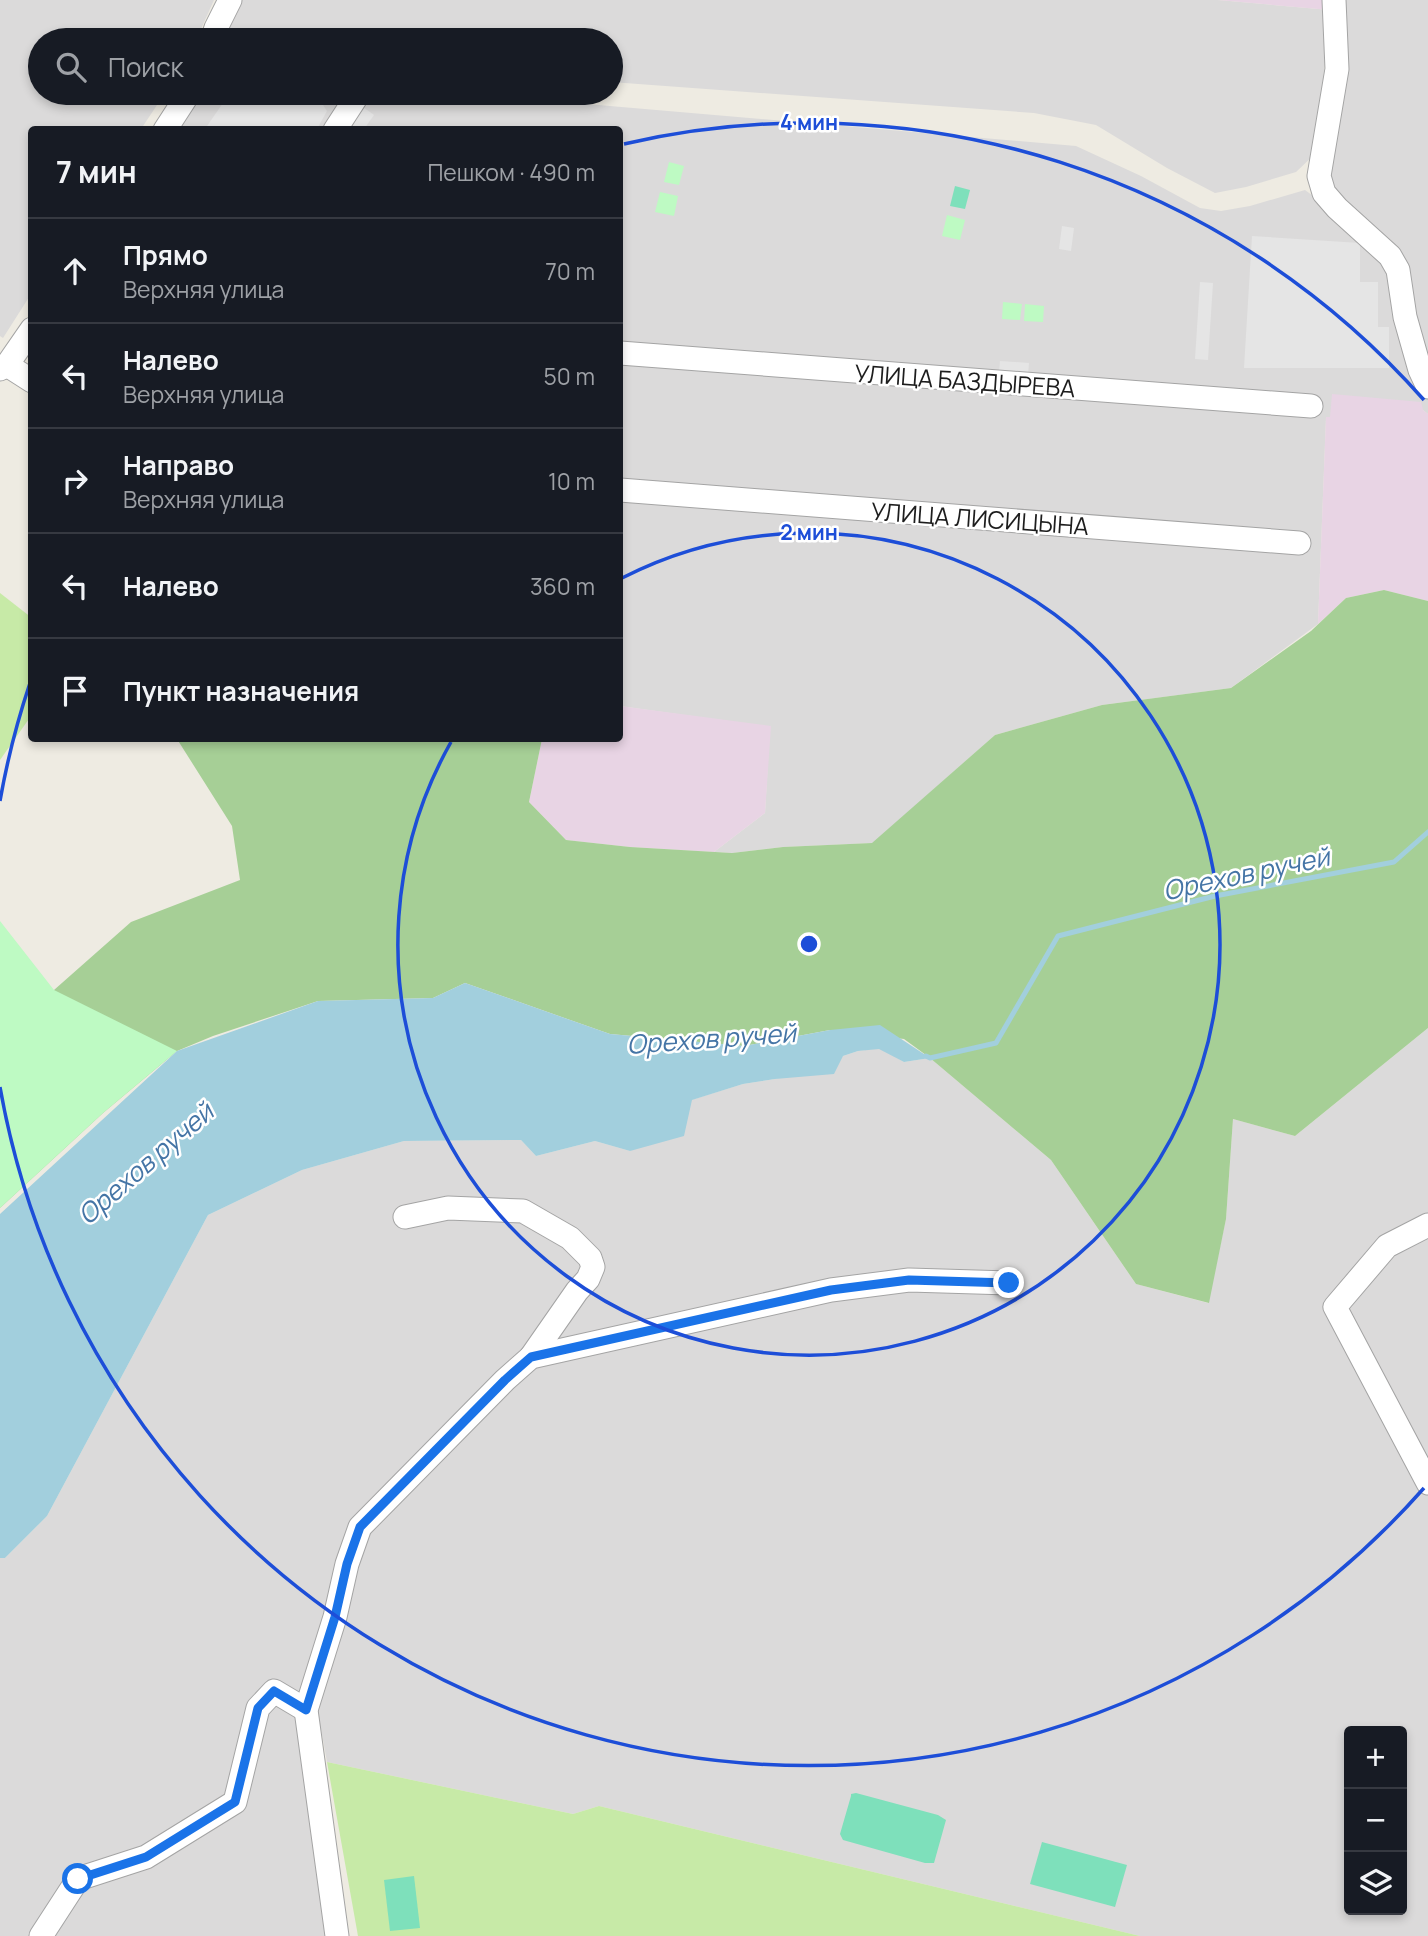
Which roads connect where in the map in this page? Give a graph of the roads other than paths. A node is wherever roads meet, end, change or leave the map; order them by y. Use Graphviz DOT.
graph roads {
  1 [pos="230,0"];
  2 [pos="1334,0"];
  3 [pos="216,28"];
  4 [pos="181,105"];
  5 [pos="351,105"];
  6 [pos="168,126"];
  7 [pos="338,126"];
  8 [pos="28,334"];
  9 [pos="623,353"];
  10 [pos="4,367"];
  11 [pos="28,379"];
  12 [pos="1428,387"];
  13 [pos="1311,406"];
  14 [pos="623,490"];
  15 [pos="1299,543"];
  16 [pos="405,1217"];
  17 [pos="1428,1225"];
  18 [pos="1009,1283"];
  19 [pos="531,1357"];
  20 [pos="1428,1483"];
  21 [pos="306,1710"];
  22 [pos="41,1936"];
  23 [pos="337,1936"];
  1 -- 3 [label="street"];
  2 -- 12 [label="street"];
  4 -- 6 [label="street"];
  5 -- 7 [label="street"];
  8 -- 10 [label="street"];
  9 -- 13 [label="street, УЛИЦА БАЗДЫРЕВА"];
  10 -- 11 [label="street"];
  14 -- 15 [label="street, УЛИЦА ЛИСИЦЫНА"];
  16 -- 19 [label="street"];
  17 -- 20 [label="street"];
  18 -- 19 [label="street"];
  19 -- 21 [label="street"];
  21 -- 22 [label="street"];
  21 -- 23 [label="street"];
}
